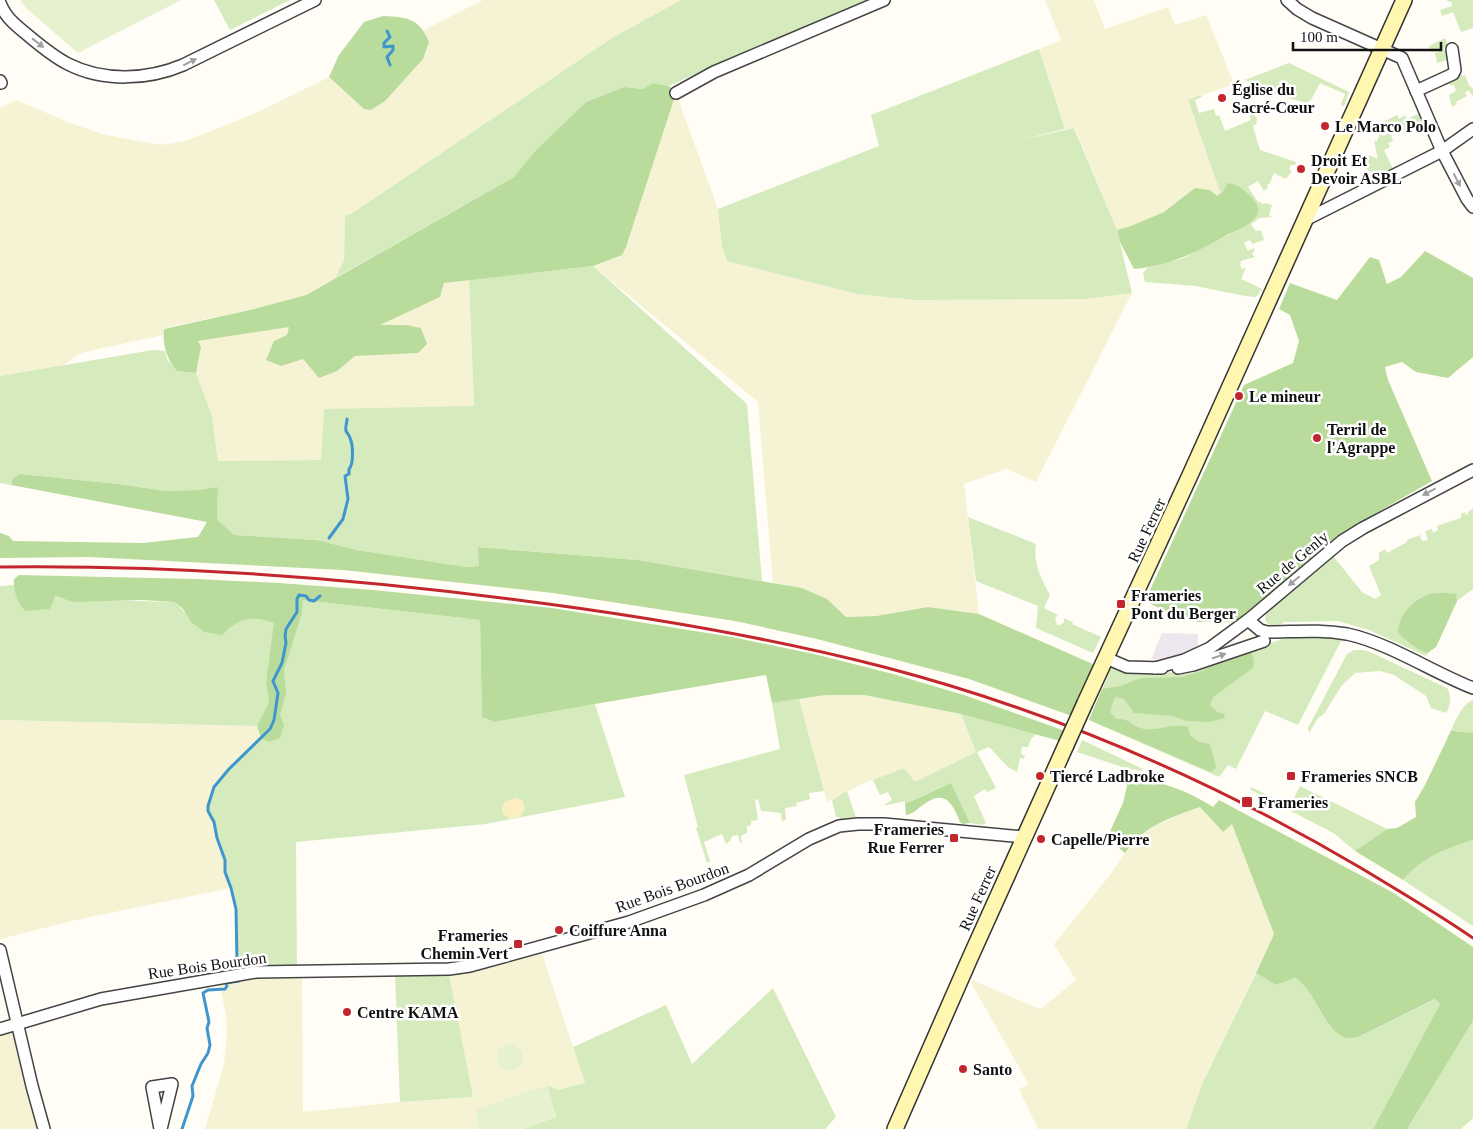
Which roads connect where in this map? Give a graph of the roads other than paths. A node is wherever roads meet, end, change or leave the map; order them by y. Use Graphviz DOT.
graph roads {
  1 [pos="315,0"];
  2 [pos="884,0"];
  3 [pos="1287,0"];
  4 [pos="1404,0"];
  5 [pos="1,11"];
  6 [pos="1452,48"];
  7 [pos="1382,50"];
  8 [pos="1416,91"];
  9 [pos="676,93"];
  10 [pos="1473,129"];
  11 [pos="1442,151"];
  12 [pos="1473,207"];
  13 [pos="1305,220"];
  14 [pos="1473,470"];
  15 [pos="1248,620"];
  16 [pos="1236,629"];
  17 [pos="1297,631"];
  18 [pos="1264,640"];
  19 [pos="1106,658"];
  20 [pos="1155,668"];
  21 [pos="1473,688"];
  22 [pos="1024,837"];
  23 [pos="0,950"];
  24 [pos="17,1023"];
  25 [pos="0,1029"];
  26 [pos="44,1129"];
  27 [pos="895,1129"];
  5 -- 1 [label="street, one-way"];
  2 -- 9 [label="street"];
  3 -- 7 [label="street"];
  4 -- 7 [label="main road, Rue Ferrer"];
  6 -- 8 [label="street"];
  7 -- 8 [label="street"];
  7 -- 13 [label="main road, Rue Ferrer"];
  8 -- 11 [label="street"];
  10 -- 11 [label="street"];
  11 -- 12 [label="street, one-way"];
  11 -- 13 [label="street"];
  13 -- 19 [label="main road, Rue Ferrer"];
  14 -- 15 [label="street, Rue de Genly, one-way"];
  15 -- 16 [label="street, Rue de Genly"];
  15 -- 17 [label="street"];
  16 -- 18 [label="street"];
  16 -- 20 [label="street, Rue de Genly"];
  17 -- 18 [label="street"];
  17 -- 21 [label="street"];
  20 -- 18 [label="street, one-way"];
  19 -- 20 [label="street"];
  19 -- 22 [label="main road, Rue Ferrer, bridge"];
  22 -- 24 [label="street, Rue Bois Bourdon"];
  22 -- 27 [label="main road, Rue Ferrer"];
  23 -- 24 [label="street"];
  24 -- 25 [label="street, Rue Bois Bourdon"];
  24 -- 26 [label="street"];
}
